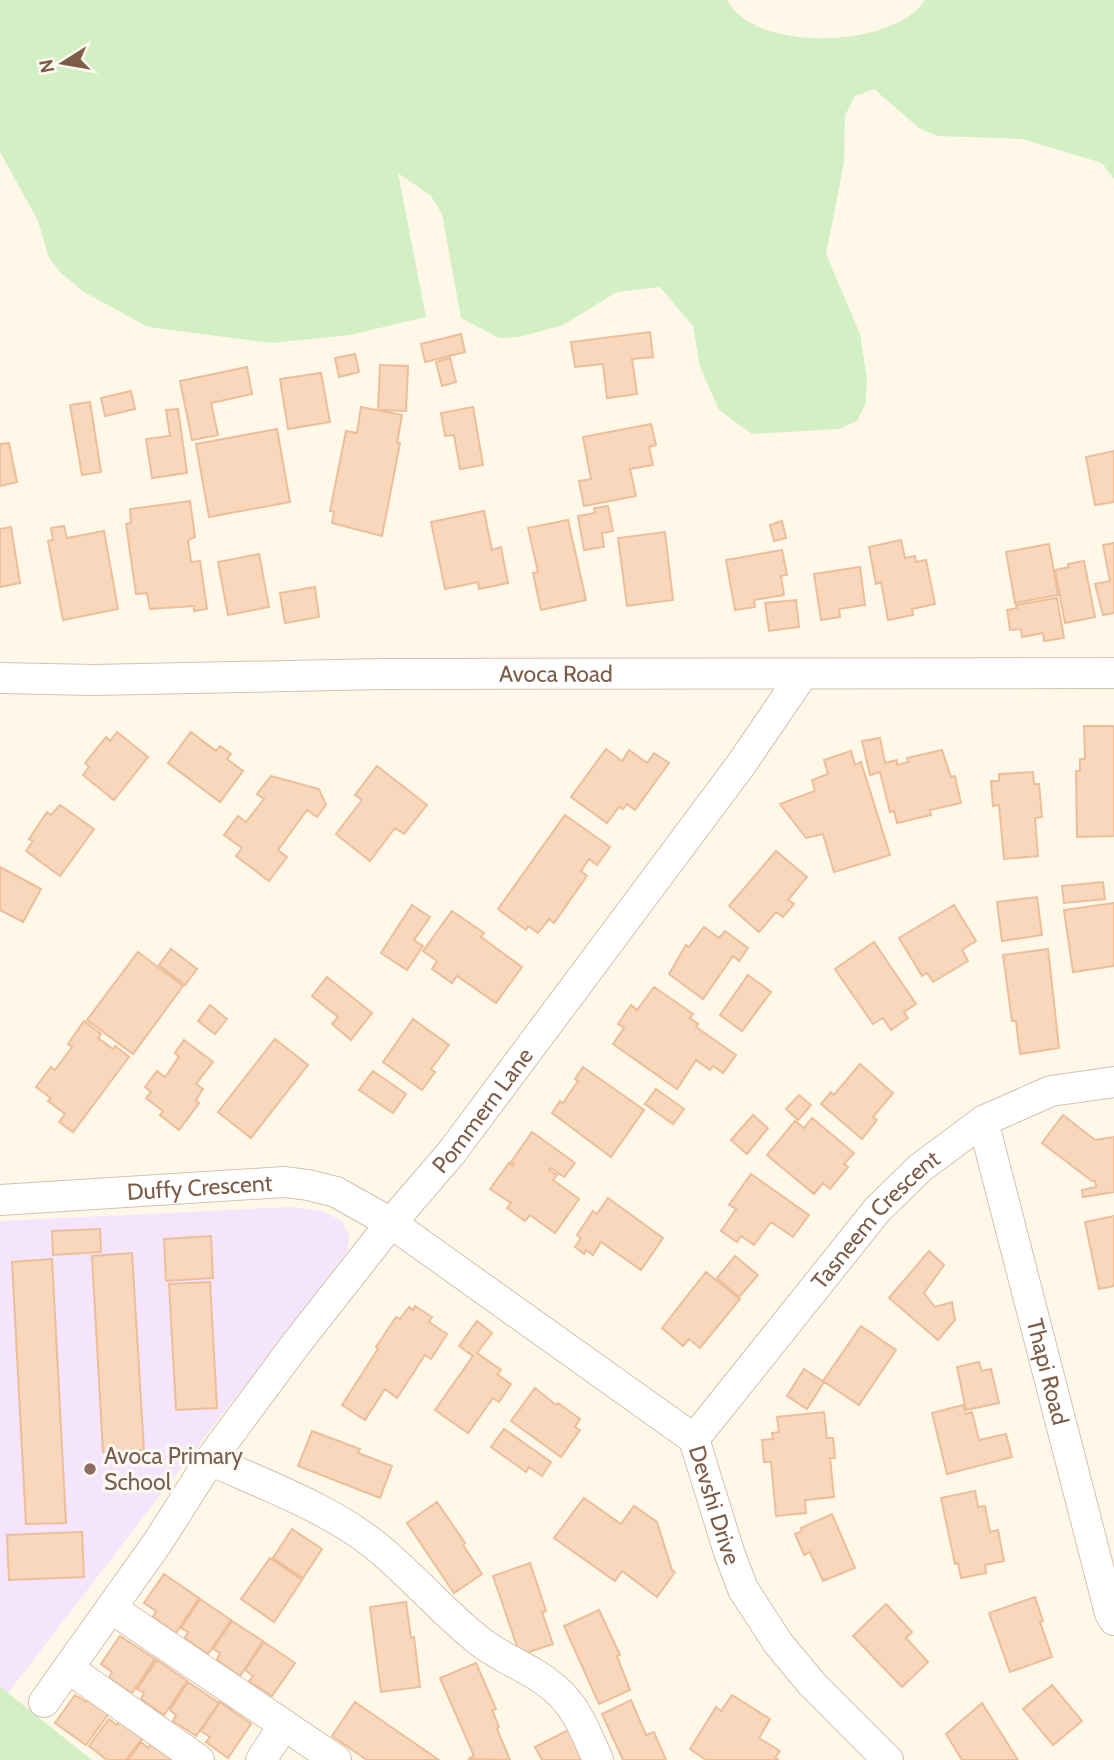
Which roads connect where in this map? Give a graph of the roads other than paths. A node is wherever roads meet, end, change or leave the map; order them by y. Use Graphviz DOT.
graph roads {
  1 [pos="1114,673"];
  2 [pos="802,675"];
  3 [pos="0,678"];
  4 [pos="1114,1082"];
  5 [pos="983,1121"];
  6 [pos="0,1200"];
  7 [pos="391,1223"];
  8 [pos="694,1439"];
  9 [pos="210,1460"];
  10 [pos="111,1608"];
  11 [pos="1114,1620"];
  12 [pos="68,1668"];
  13 [pos="44,1702"];
  14 [pos="284,1725"];
  15 [pos="200,1760"];
  16 [pos="261,1760"];
  17 [pos="336,1760"];
  18 [pos="598,1760"];
  19 [pos="888,1760"];
  1 -- 2 [label="street, Avoca Road"];
  2 -- 3 [label="street, Avoca Road"];
  2 -- 7 [label="street, Pommern Lane"];
  4 -- 5 [label="street, Tasneem Crescent"];
  5 -- 8 [label="street, Tasneem Crescent"];
  5 -- 11 [label="street, Thapi Road"];
  6 -- 7 [label="street, Duffy Crescent"];
  7 -- 8 [label="street, Devshi Drive"];
  7 -- 9 [label="street, Pommern Lane"];
  8 -- 19 [label="street, Devshi Drive"];
  9 -- 10 [label="street, Pommern Lane"];
  9 -- 18 [label="street"];
  10 -- 12 [label="street, Pommern Lane"];
  10 -- 14 [label="street"];
  12 -- 13 [label="street, Pommern Lane"];
  12 -- 15 [label="street"];
  14 -- 16 [label="street"];
  14 -- 17 [label="street"];
}
